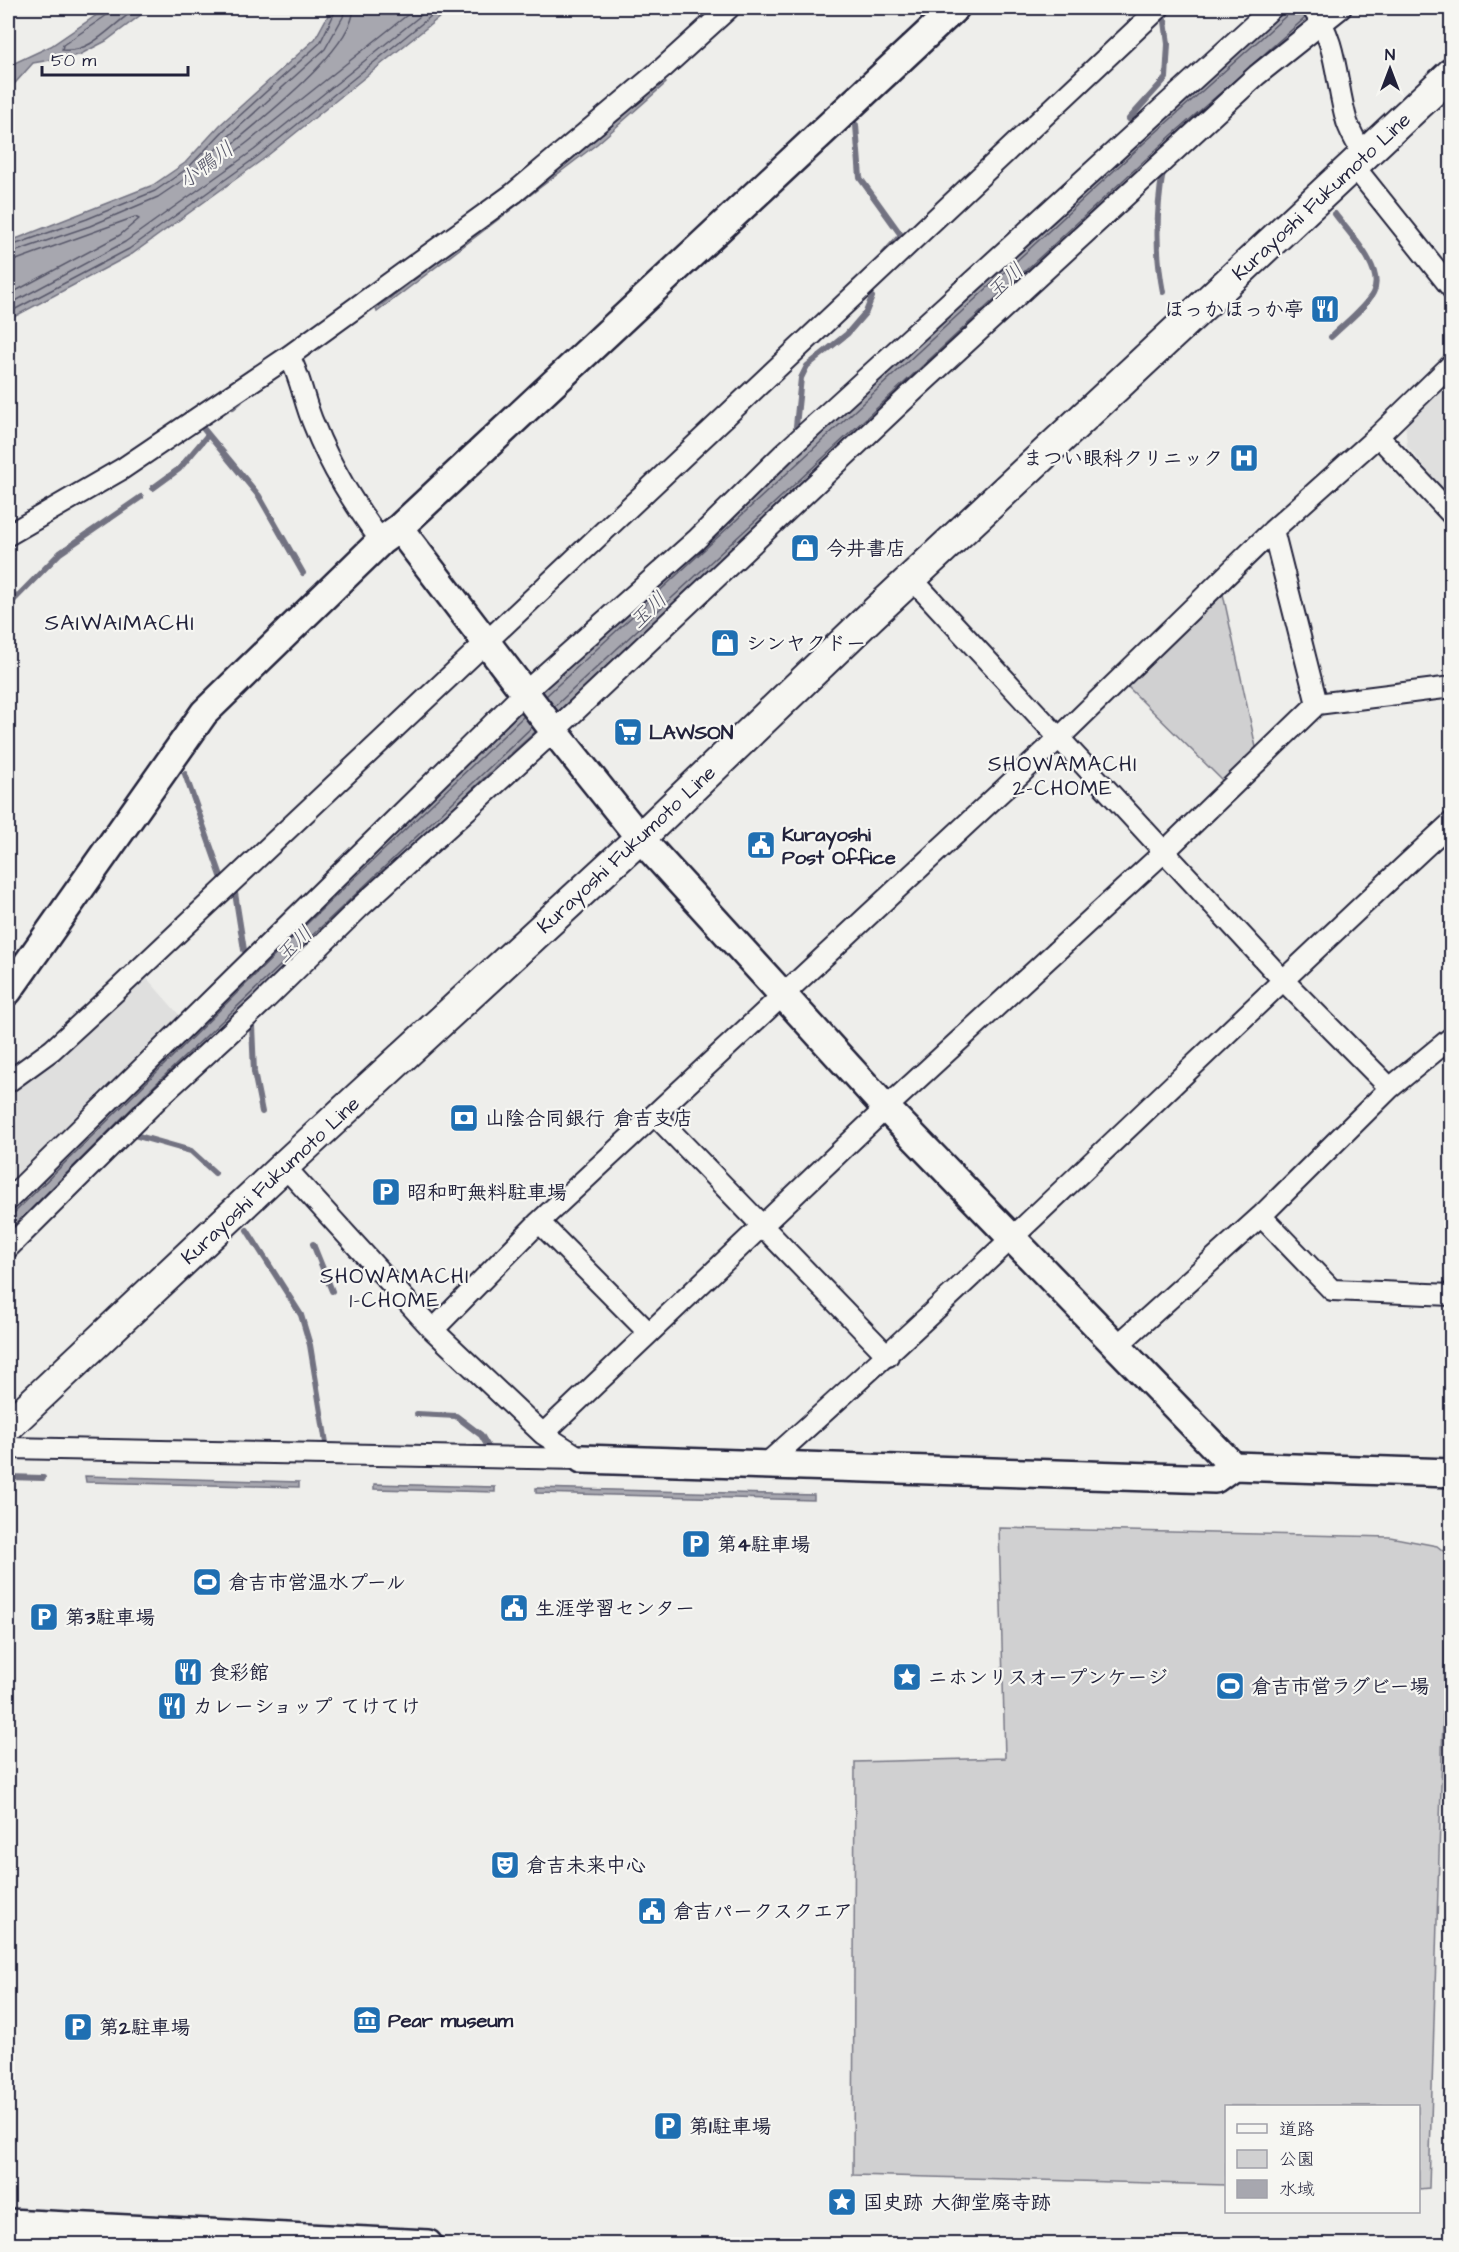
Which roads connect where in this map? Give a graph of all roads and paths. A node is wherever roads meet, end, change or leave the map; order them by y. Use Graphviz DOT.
graph roads {
  1 [pos="729,8"];
  2 [pos="955,8"];
  3 [pos="1159,8"];
  4 [pos="1272,8"];
  5 [pos="1312,8"];
  6 [pos="1341,8"];
  7 [pos="1324,23"];
  8 [pos="1452,73"];
  9 [pos="1359,160"];
  10 [pos="1452,289"];
  11 [pos="289,356"];
  12 [pos="1452,364"];
  13 [pos="1378,436"];
  14 [pos="1452,515"];
  15 [pos="1273,530"];
  16 [pos="390,534"];
  17 [pos="8,535"];
  18 [pos="912,579"];
  19 [pos="487,641"];
  20 [pos="1452,687"];
  21 [pos="525,692"];
  22 [pos="1317,704"];
  23 [pos="554,731"];
  24 [pos="1058,739"];
  25 [pos="1452,822"];
  26 [pos="640,838"];
  27 [pos="1164,852"];
  28 [pos="1282,979"];
  29 [pos="8,991"];
  30 [pos="784,996"];
  31 [pos="1452,1037"];
  32 [pos="8,1082"];
  33 [pos="1390,1088"];
  34 [pos="886,1108"];
  35 [pos="655,1115"];
  36 [pos="284,1166"];
  37 [pos="8,1200"];
  38 [pos="1261,1216"];
  39 [pos="539,1222"];
  40 [pos="762,1226"];
  41 [pos="1012,1236"];
  42 [pos="8,1248"];
  43 [pos="1452,1295"];
  44 [pos="433,1330"];
  45 [pos="649,1333"];
  46 [pos="1118,1345"];
  47 [pos="888,1356"];
  48 [pos="8,1426"];
  49 [pos="543,1434"];
  50 [pos="8,1448"];
  51 [pos="582,1459"];
  52 [pos="765,1466"];
  53 [pos="1233,1466"];
  54 [pos="1452,1473"];
  55 [pos="8,2223"];
  56 [pos="428,2244"];
  1 -- 11 [label="street"];
  2 -- 16 [label="street"];
  3 -- 19 [label="street"];
  4 -- 21 [label="street"];
  5 -- 7 [label="street"];
  6 -- 7 [label="street"];
  7 -- 9 [label="street"];
  7 -- 23 [label="street"];
  8 -- 9 [label="main road, Kurayoshi Fukumoto Line"];
  9 -- 10 [label="street"];
  9 -- 18 [label="main road, Kurayoshi Fukumoto Line"];
  11 -- 16 [label="street"];
  11 -- 17 [label="street"];
  12 -- 13 [label="street"];
  13 -- 14 [label="street"];
  13 -- 15 [label="street"];
  15 -- 22 [label="street"];
  15 -- 24 [label="street"];
  16 -- 19 [label="street"];
  16 -- 29 [label="street"];
  18 -- 24 [label="street"];
  18 -- 26 [label="main road, Kurayoshi Fukumoto Line"];
  19 -- 21 [label="street"];
  19 -- 32 [label="street"];
  20 -- 22 [label="street"];
  21 -- 23 [label="street"];
  21 -- 37 [label="street"];
  22 -- 27 [label="street"];
  23 -- 26 [label="street"];
  23 -- 42 [label="street"];
  24 -- 27 [label="street"];
  24 -- 30 [label="street"];
  25 -- 28 [label="street"];
  26 -- 30 [label="street"];
  26 -- 36 [label="main road, Kurayoshi Fukumoto Line"];
  27 -- 28 [label="street"];
  27 -- 34 [label="street"];
  28 -- 33 [label="street"];
  28 -- 41 [label="street"];
  30 -- 34 [label="street"];
  30 -- 35 [label="street"];
  31 -- 33 [label="street"];
  33 -- 38 [label="street"];
  34 -- 40 [label="street"];
  34 -- 41 [label="street"];
  35 -- 39 [label="street"];
  35 -- 40 [label="street"];
  36 -- 44 [label="street"];
  36 -- 48 [label="main road, Kurayoshi Fukumoto Line"];
  38 -- 43 [label="street"];
  38 -- 46 [label="street"];
  39 -- 44 [label="street"];
  39 -- 45 [label="street"];
  40 -- 45 [label="street"];
  40 -- 47 [label="street"];
  41 -- 46 [label="street"];
  41 -- 47 [label="street"];
  44 -- 49 [label="street"];
  45 -- 49 [label="street"];
  46 -- 53 [label="street"];
  47 -- 52 [label="street"];
  49 -- 51 [label="street"];
  50 -- 51 [label="street"];
  51 -- 52 [label="street"];
  52 -- 53 [label="street"];
  53 -- 54 [label="street"];
  55 -- 56 [label="street"];
}
